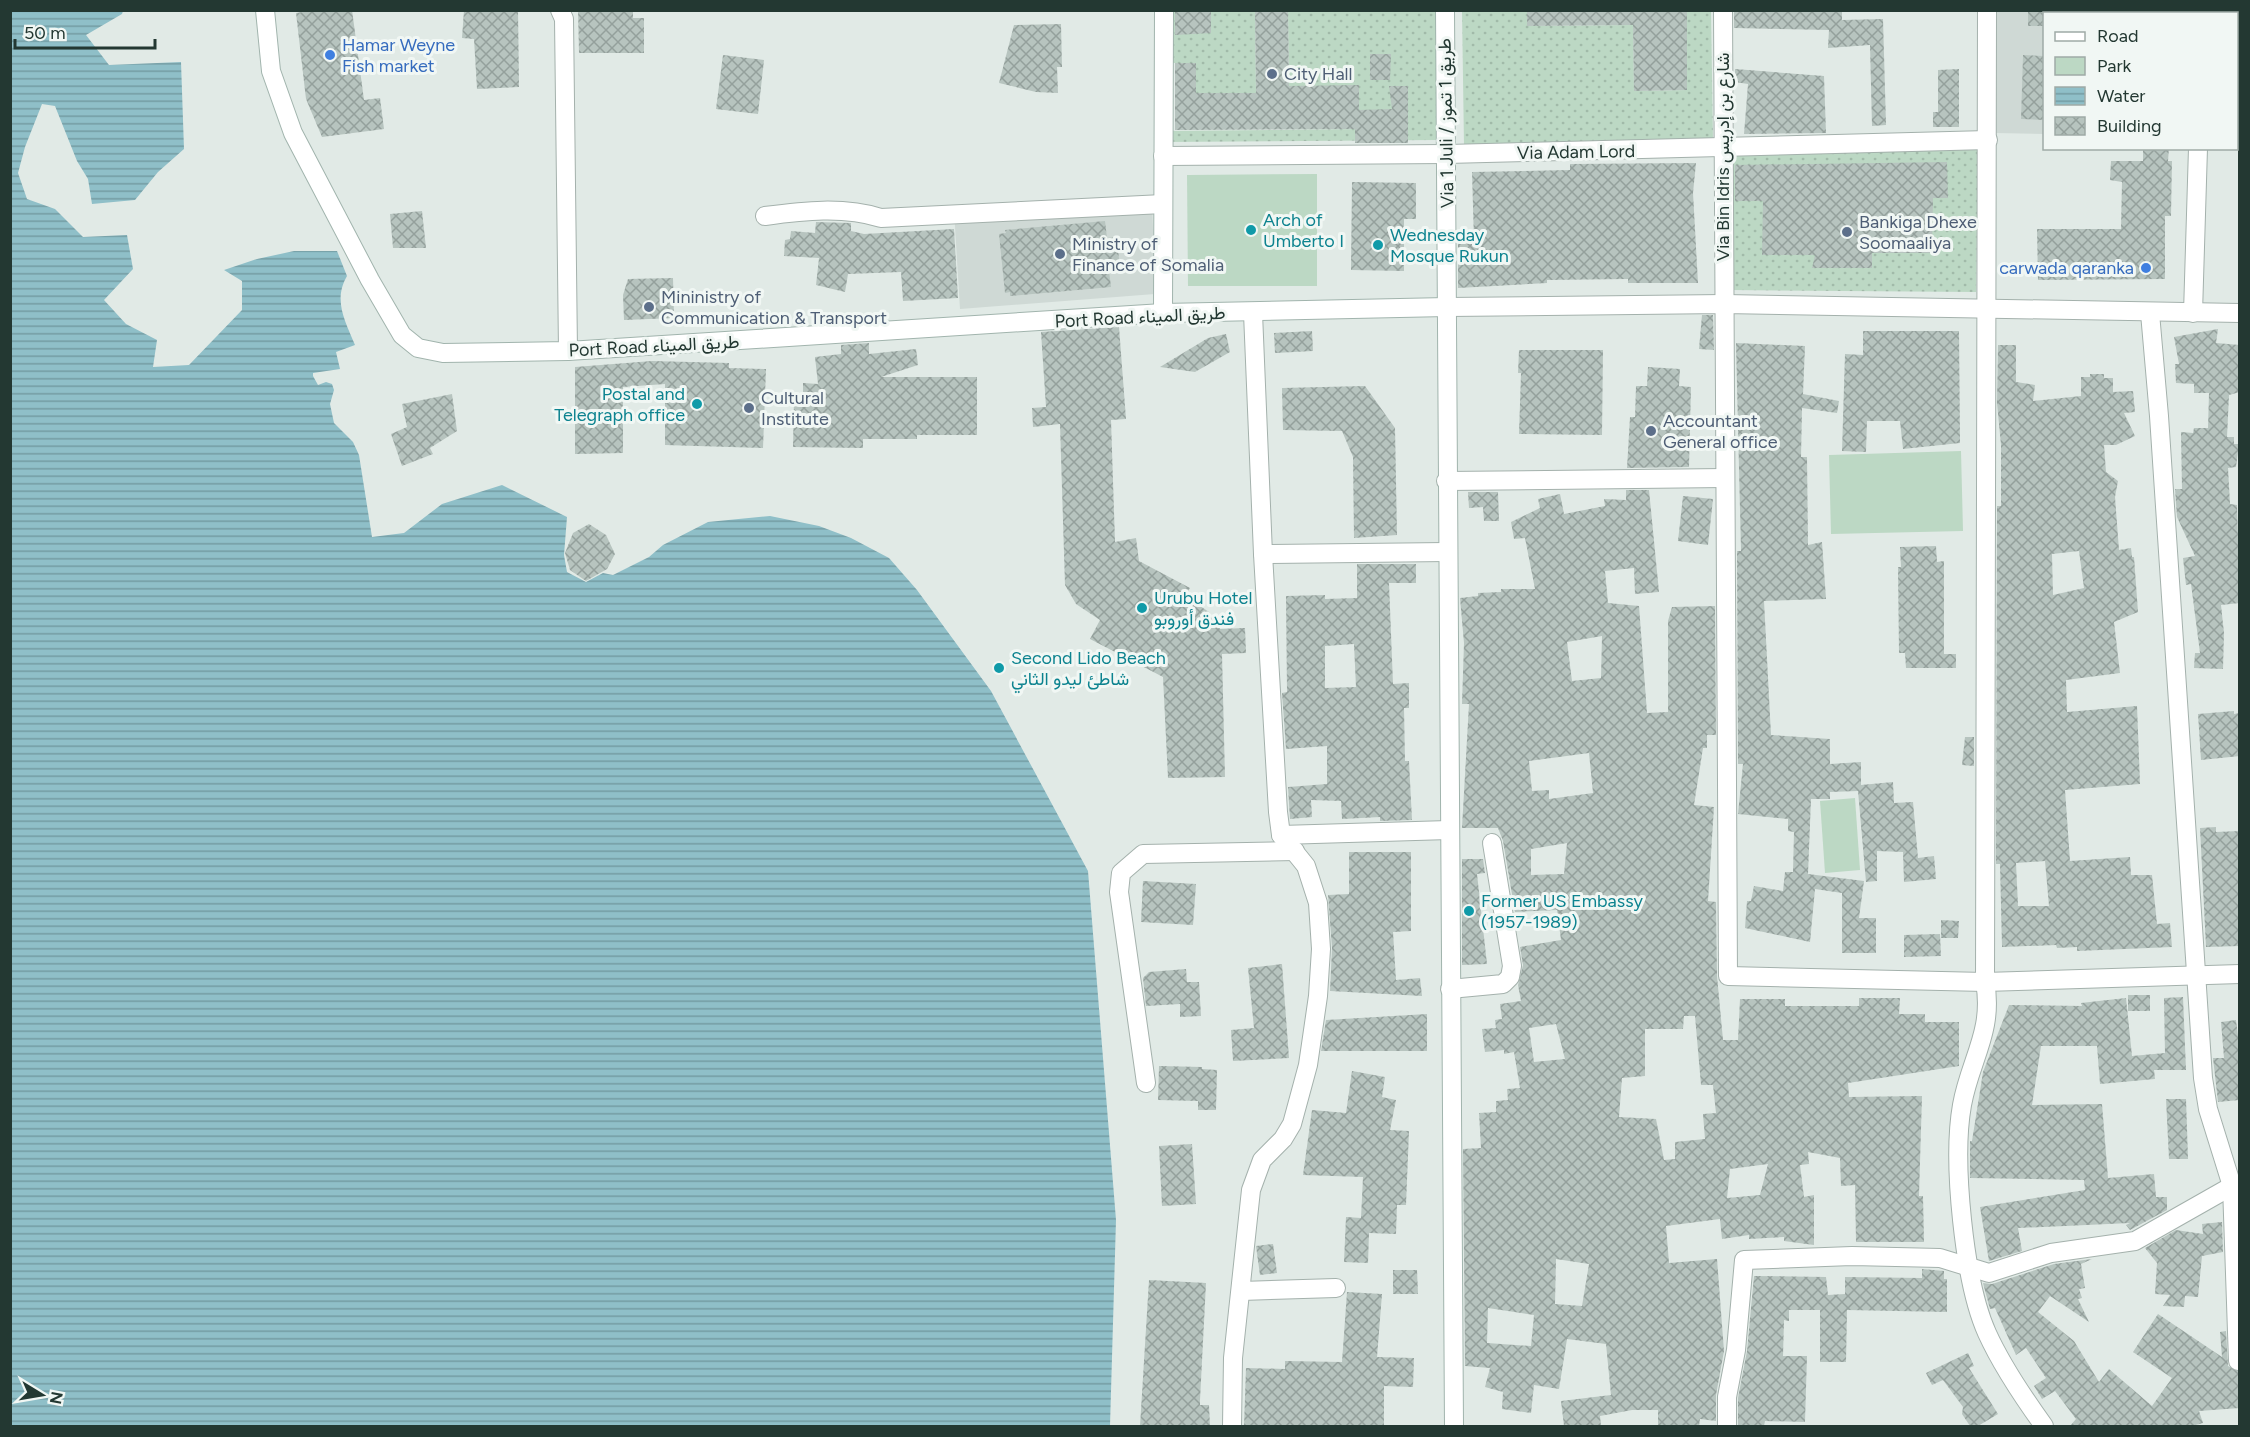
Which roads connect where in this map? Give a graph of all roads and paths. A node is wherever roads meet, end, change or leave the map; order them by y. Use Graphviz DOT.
graph roads {
  1 [pos="265,10"];
  2 [pos="560,10"];
  3 [pos="1164,10"];
  4 [pos="1445,10"];
  5 [pos="1723,10"];
  6 [pos="1988,10"];
  7 [pos="1988,140"];
  8 [pos="1723,148"];
  9 [pos="2198,150"];
  10 [pos="1447,154"];
  11 [pos="1163,156"];
  12 [pos="1163,204"];
  13 [pos="765,216"];
  14 [pos="1724,304"];
  15 [pos="1447,307"];
  16 [pos="1987,311"];
  17 [pos="1163,313"];
  18 [pos="1253,313"];
  19 [pos="2150,313"];
  20 [pos="2193,313"];
  21 [pos="2240,313"];
  22 [pos="568,351"];
  23 [pos="1725,478"];
  24 [pos="1446,481"];
  25 [pos="1447,552"];
  26 [pos="1263,554"];
  27 [pos="1449,830"];
  28 [pos="1281,835"];
  29 [pos="1492,843"];
  30 [pos="1294,851"];
  31 [pos="2195,973"];
  32 [pos="2240,974"];
  33 [pos="1985,982"];
  34 [pos="1450,989"];
  35 [pos="1146,1083"];
  36 [pos="2232,1186"];
  37 [pos="1970,1269"];
  38 [pos="1336,1288"];
  39 [pos="1241,1291"];
  40 [pos="2238,1361"];
  41 [pos="1232,1426"];
  42 [pos="1454,1426"];
  43 [pos="1727,1426"];
  44 [pos="2044,1426"];
  1 -- 22 [label="street, Port Road طريق الميناء"];
  2 -- 22 [label="street"];
  3 -- 11 [label="street"];
  4 -- 10 [label="street, Via 1 Juli / طريق 1 تموز"];
  5 -- 8 [label="street, Via Bin Idris شارع بن إدريس"];
  6 -- 7 [label="street"];
  7 -- 8 [label="street, Via Adam Lord"];
  7 -- 16 [label="street"];
  8 -- 10 [label="street, Via Adam Lord"];
  8 -- 14 [label="street, Via Bin Idris شارع بن إدريس"];
  9 -- 20 [label="street"];
  10 -- 11 [label="street, Via Adam Lord"];
  10 -- 15 [label="street, Via 1 Juli / طريق 1 تموز"];
  11 -- 12 [label="street"];
  12 -- 13 [label="street"];
  12 -- 17 [label="street"];
  14 -- 15 [label="street, Port Road طريق الميناء"];
  14 -- 16 [label="street, Port Road طريق الميناء"];
  14 -- 23 [label="street, Via Bin Idris شارع بن إدريس"];
  15 -- 18 [label="street, Port Road طريق الميناء"];
  15 -- 24 [label="street, Via 1 Juli / طريق 1 تموز"];
  16 -- 19 [label="street, Port Road طريق الميناء"];
  16 -- 33 [label="street"];
  17 -- 18 [label="street, Port Road طريق الميناء"];
  17 -- 22 [label="street, Port Road طريق الميناء"];
  18 -- 26 [label="street"];
  19 -- 20 [label="street, Port Road طريق الميناء"];
  19 -- 31 [label="street"];
  20 -- 21 [label="street, Port Road طريق الميناء"];
  23 -- 24 [label="street"];
  23 -- 33 [label="street, Via Bin Idris شارع بن إدريس"];
  24 -- 25 [label="street, Via 1 Juli / طريق 1 تموز"];
  25 -- 26 [label="street"];
  25 -- 27 [label="street, Via 1 Juli / طريق 1 تموز"];
  26 -- 28 [label="street"];
  27 -- 28 [label="street"];
  27 -- 34 [label="street, Via 1 Juli / طريق 1 تموز"];
  28 -- 30 [label="street"];
  29 -- 34 [label="street"];
  30 -- 35 [label="street"];
  30 -- 39 [label="street"];
  31 -- 32 [label="street"];
  31 -- 33 [label="street"];
  31 -- 36 [label="street"];
  33 -- 37 [label="street"];
  34 -- 42 [label="street, Via 1 Juli / طريق 1 تموز"];
  36 -- 37 [label="street"];
  36 -- 40 [label="street"];
  37 -- 43 [label="street"];
  37 -- 44 [label="street"];
  38 -- 39 [label="street"];
  39 -- 41 [label="street"];
}
